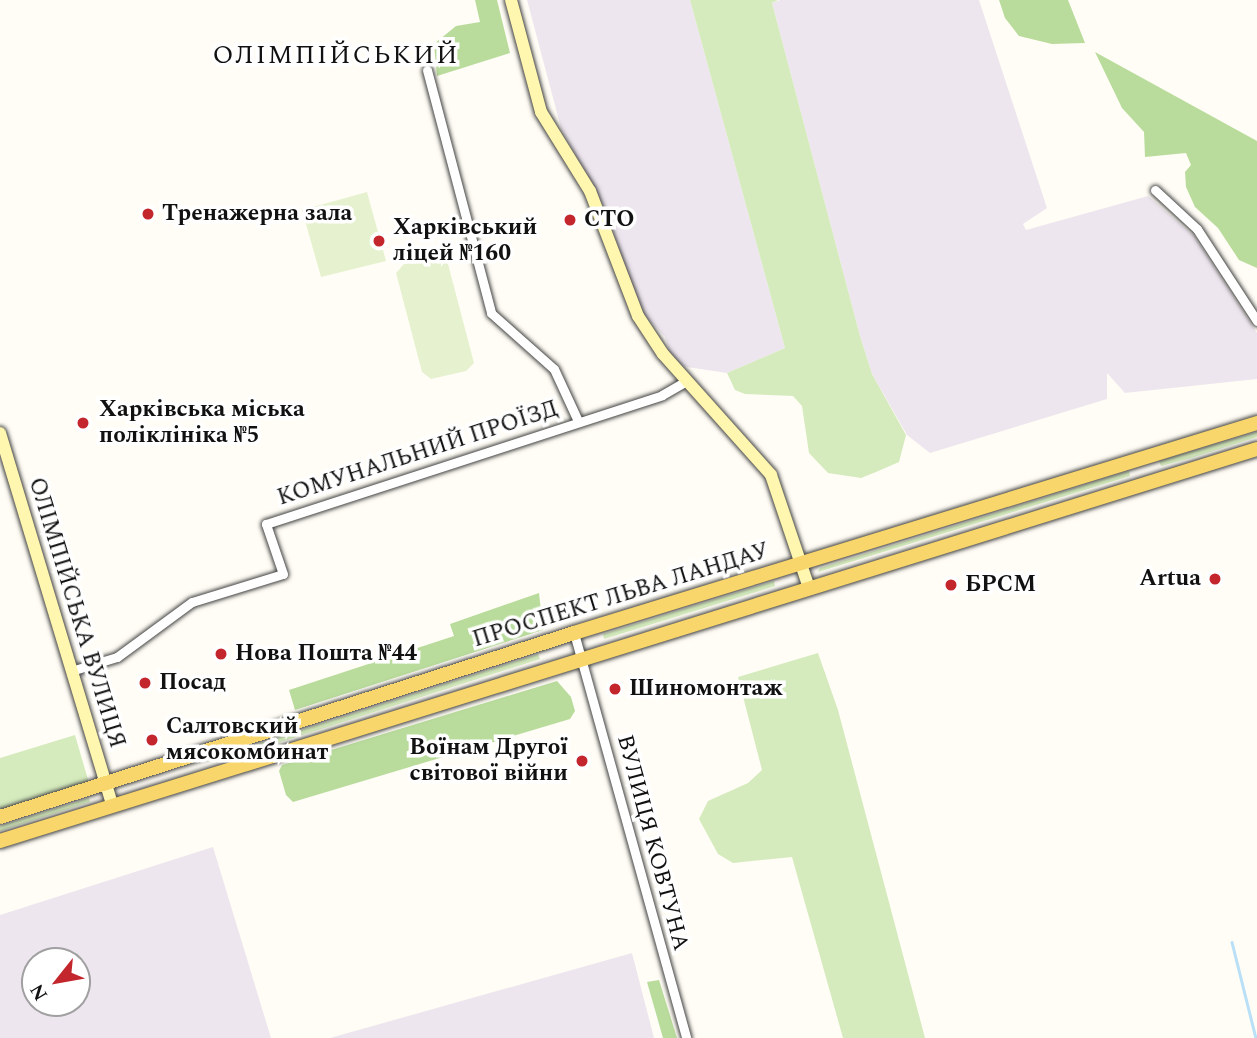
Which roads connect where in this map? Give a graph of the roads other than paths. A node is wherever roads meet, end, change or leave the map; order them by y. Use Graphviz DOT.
graph roads {
  1 [pos="511,0"];
  2 [pos="427,69"];
  3 [pos="1155,190"];
  4 [pos="1257,321"];
  5 [pos="686,381"];
  6 [pos="578,421"];
  7 [pos="1257,423"];
  8 [pos="0,433"];
  9 [pos="1257,449"];
  10 [pos="1141,458"];
  11 [pos="1149,482"];
  12 [pos="803,564"];
  13 [pos="809,588"];
  14 [pos="574,633"];
  15 [pos="583,658"];
  16 [pos="71,671"];
  17 [pos="139,773"];
  18 [pos="104,783"];
  19 [pos="147,795"];
  20 [pos="112,805"];
  21 [pos="0,817"];
  22 [pos="0,841"];
  23 [pos="687,1038"];
  1 -- 5 [label="street"];
  2 -- 6 [label="street"];
  3 -- 4 [label="street"];
  5 -- 6 [label="street"];
  5 -- 12 [label="street"];
  6 -- 16 [label="street, КОМУНАЛЬНИЙ ПРОЇЗД"];
  7 -- 10 [label="main road, ПРОСПЕКТ ЛЬВА ЛАНДАУ"];
  8 -- 16 [label="street, ОЛІМПІЙСЬКА ВУЛИЦЯ"];
  9 -- 11 [label="main road, ПРОСПЕКТ ЛЬВА ЛАНДАУ"];
  10 -- 11 [label="main road"];
  10 -- 12 [label="main road, ПРОСПЕКТ ЛЬВА ЛАНДАУ"];
  11 -- 13 [label="main road, ПРОСПЕКТ ЛЬВА ЛАНДАУ"];
  12 -- 13 [label="street"];
  12 -- 14 [label="main road, ПРОСПЕКТ ЛЬВА ЛАНДАУ"];
  13 -- 15 [label="main road, ПРОСПЕКТ ЛЬВА ЛАНДАУ"];
  14 -- 15 [label="street, ВУЛИЦЯ КОВТУНА"];
  14 -- 17 [label="main road, ПРОСПЕКТ ЛЬВА ЛАНДАУ"];
  15 -- 19 [label="main road, ПРОСПЕКТ ЛЬВА ЛАНДАУ"];
  15 -- 23 [label="street, ВУЛИЦЯ КОВТУНА"];
  16 -- 18 [label="street, ОЛІМПІЙСЬКА ВУЛИЦЯ"];
  17 -- 18 [label="main road, ПРОСПЕКТ ЛЬВА ЛАНДАУ"];
  17 -- 19 [label="main road"];
  18 -- 20 [label="street, ОЛІМПІЙСЬКА ВУЛИЦЯ"];
  18 -- 21 [label="main road, ПРОСПЕКТ ЛЬВА ЛАНДАУ"];
  19 -- 20 [label="main road, ПРОСПЕКТ ЛЬВА ЛАНДАУ"];
  20 -- 22 [label="main road, ПРОСПЕКТ ЛЬВА ЛАНДАУ"];
}
